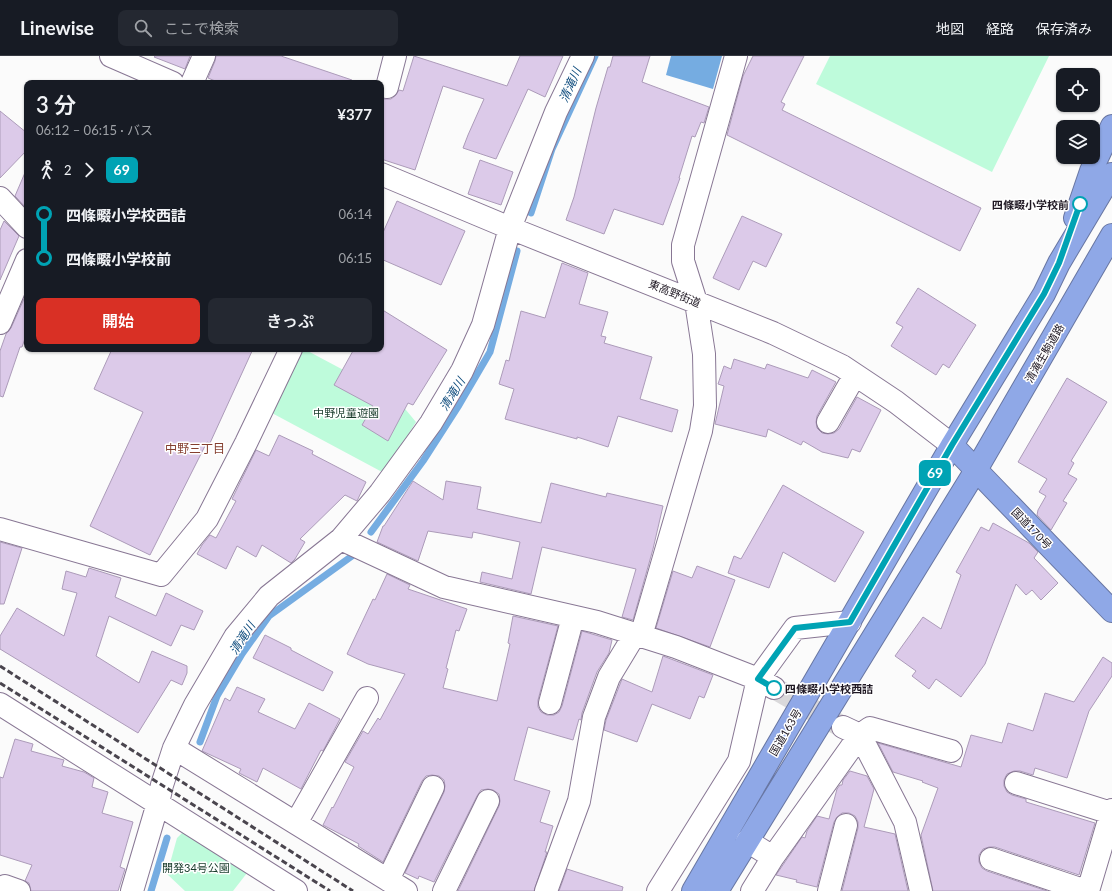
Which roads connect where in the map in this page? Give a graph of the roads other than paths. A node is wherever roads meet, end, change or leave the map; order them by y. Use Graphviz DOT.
graph roads {
  1 [pos="111,56"];
  2 [pos="204,56"];
  3 [pos="395,56"];
  4 [pos="583,56"];
  5 [pos="736,56"];
  6 [pos="166,80"];
  7 [pos="193,80"];
  8 [pos="387,87"];
  9 [pos="1112,126"];
  10 [pos="1112,174"];
  11 [pos="384,175"];
  12 [pos="0,198"];
  13 [pos="24,224"];
  14 [pos="510,228"];
  15 [pos="1112,235"];
  16 [pos="1059,263"];
  17 [pos="24,267"];
  18 [pos="696,302"];
  19 [pos="0,323"];
  20 [pos="290,352"];
  21 [pos="855,376"];
  22 [pos="828,422"];
  23 [pos="952,445"];
  24 [pos="976,470"];
  25 [pos="0,529"];
  26 [pos="341,539"];
  27 [pos="1112,611"];
  28 [pos="573,617"];
  29 [pos="850,622"];
  30 [pos="638,635"];
  31 [pos="766,683"];
  32 [pos="367,698"];
  33 [pos="550,703"];
  34 [pos="0,704"];
  35 [pos="852,731"];
  36 [pos="174,748"];
  37 [pos="951,751"];
  38 [pos="1016,783"];
  39 [pos="433,787"];
  40 [pos="488,801"];
  41 [pos="158,804"];
  42 [pos="1112,812"];
  43 [pos="296,823"];
  44 [pos="846,825"];
  45 [pos="747,841"];
  46 [pos="1107,847"];
  47 [pos="772,857"];
  48 [pos="991,859"];
  49 [pos="388,880"];
  50 [pos="132,891"];
  51 [pos="296,891"];
  52 [pos="406,891"];
  53 [pos="444,891"];
  54 [pos="546,891"];
  55 [pos="658,891"];
  56 [pos="692,891"];
  57 [pos="717,891"];
  58 [pos="752,891"];
  59 [pos="829,891"];
  60 [pos="921,891"];
  61 [pos="1087,891"];
  1 -- 6 [label="street"];
  2 -- 7 [label="street"];
  3 -- 8 [label="street"];
  4 -- 14 [label="street"];
  5 -- 18 [label="street"];
  9 -- 16 [label="highway"];
  10 -- 16 [label="highway"];
  11 -- 14 [label="street, 東高野街道"];
  12 -- 13 [label="street"];
  14 -- 18 [label="street, 東高野街道"];
  14 -- 26 [label="street"];
  15 -- 24 [label="highway, 清滝生駒道路"];
  16 -- 23 [label="highway, 国道163号"];
  17 -- 19 [label="street"];
  18 -- 21 [label="street, 東高野街道"];
  18 -- 30 [label="street"];
  20 -- 25 [label="street"];
  21 -- 22 [label="street"];
  21 -- 23 [label="street, 東高野街道"];
  23 -- 24 [label="highway, 国道170号"];
  23 -- 29 [label="highway, 国道163号"];
  24 -- 27 [label="highway, 国道170号"];
  24 -- 45 [label="highway"];
  26 -- 28 [label="street"];
  26 -- 36 [label="street"];
  28 -- 30 [label="street"];
  28 -- 33 [label="street"];
  29 -- 31 [label="street"];
  29 -- 56 [label="highway, 国道163号"];
  30 -- 31 [label="street"];
  30 -- 54 [label="street"];
  31 -- 55 [label="street"];
  32 -- 43 [label="street"];
  34 -- 41 [label="street"];
  35 -- 37 [label="street"];
  35 -- 47 [label="street"];
  35 -- 60 [label="street"];
  36 -- 41 [label="street"];
  36 -- 43 [label="street"];
  38 -- 42 [label="street"];
  39 -- 49 [label="street"];
  40 -- 53 [label="street"];
  41 -- 50 [label="street"];
  41 -- 51 [label="street"];
  42 -- 46 [label="street"];
  43 -- 49 [label="street"];
  44 -- 59 [label="street"];
  45 -- 47 [label="street"];
  45 -- 57 [label="highway"];
  46 -- 61 [label="street"];
  47 -- 58 [label="street"];
  48 -- 61 [label="street"];
  49 -- 52 [label="street"];
}
